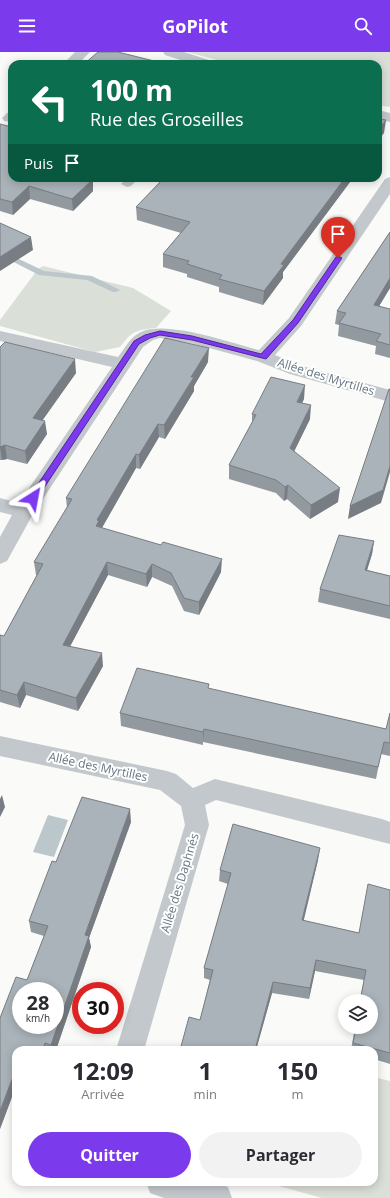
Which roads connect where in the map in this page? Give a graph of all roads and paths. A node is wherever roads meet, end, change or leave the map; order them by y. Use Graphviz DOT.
graph roads {
  1 [pos="83,52"];
  2 [pos="170,52"];
  3 [pos="74,60"];
  4 [pos="195,60"];
  5 [pos="390,182"];
  6 [pos="0,336"];
  7 [pos="263,357"];
  8 [pos="123,364"];
  9 [pos="390,396"];
  10 [pos="0,505"];
  11 [pos="24,511"];
  12 [pos="0,556"];
  13 [pos="0,746"];
  14 [pos="191,800"];
  15 [pos="390,833"];
  16 [pos="131,1046"];
  17 [pos="175,1186"];
  18 [pos="217,1198"];
  1 -- 3 [label="street"];
  2 -- 4 [label="street"];
  5 -- 7 [label="street"];
  6 -- 8 [label="street"];
  7 -- 8 [label="street, Allée des Myrtilles"];
  7 -- 9 [label="street, Allée des Myrtilles"];
  8 -- 11 [label="street, Allée des Myrtilles"];
  10 -- 11 [label="street"];
  11 -- 12 [label="street, Allée des Myrtilles"];
  13 -- 14 [label="street, Allée des Myrtilles"];
  14 -- 15 [label="street"];
  14 -- 16 [label="street, Allée des Daphnés"];
  17 -- 18 [label="street"];
}
